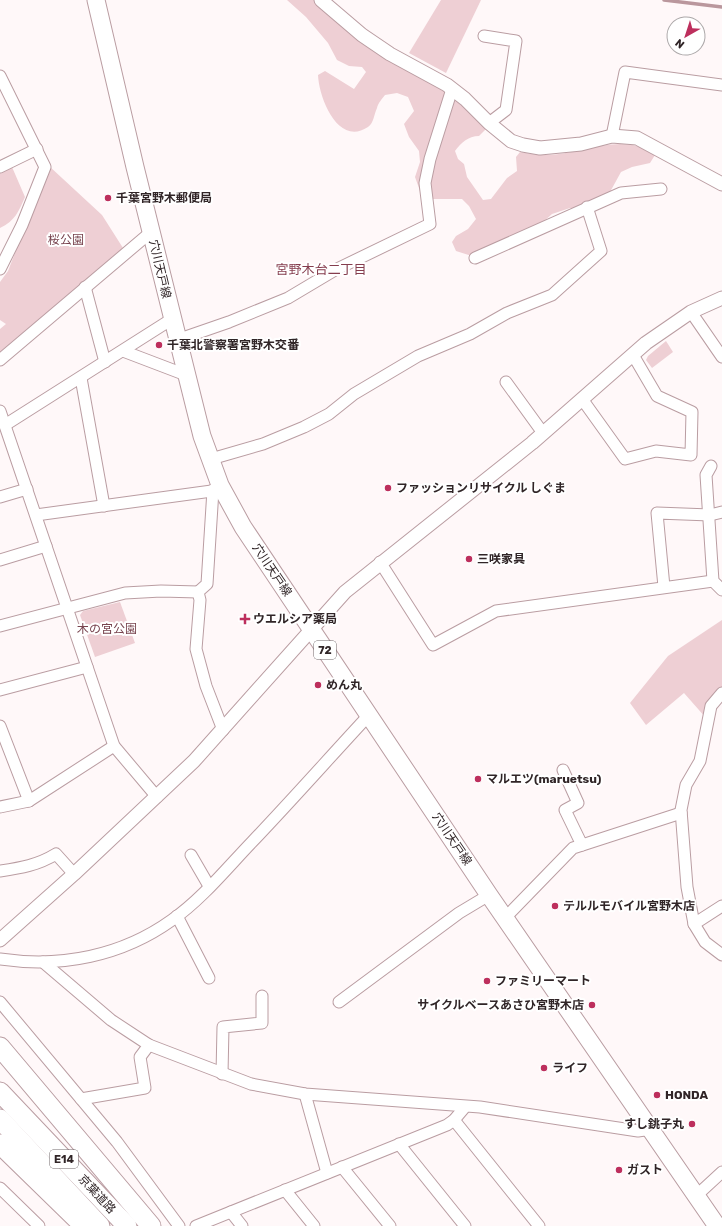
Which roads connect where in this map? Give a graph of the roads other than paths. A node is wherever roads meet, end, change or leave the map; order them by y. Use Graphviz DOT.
graph roads {
  1 [pos="96,0"];
  2 [pos="322,0"];
  3 [pos="484,36"];
  4 [pos="0,76"];
  5 [pos="722,85"];
  6 [pos="452,89"];
  7 [pos="489,123"];
  8 [pos="612,136"];
  9 [pos="36,150"];
  10 [pos="0,167"];
  11 [pos="722,184"];
  12 [pos="661,189"];
  13 [pos="587,207"];
  14 [pos="151,232"];
  15 [pos="475,258"];
  16 [pos="0,269"];
  17 [pos="84,287"];
  18 [pos="722,298"];
  19 [pos="691,312"];
  20 [pos="172,319"];
  21 [pos="177,340"];
  22 [pos="123,350"];
  23 [pos="633,355"];
  24 [pos="722,357"];
  25 [pos="0,360"];
  26 [pos="105,362"];
  27 [pos="186,375"];
  28 [pos="81,378"];
  29 [pos="506,382"];
  30 [pos="582,399"];
  31 [pos="0,411"];
  32 [pos="4,432"];
  33 [pos="543,433"];
  34 [pos="211,459"];
  35 [pos="711,466"];
  36 [pos="26,489"];
  37 [pos="218,490"];
  38 [pos="0,497"];
  39 [pos="104,506"];
  40 [pos="722,512"];
  41 [pos="36,515"];
  42 [pos="710,515"];
  43 [pos="46,546"];
  44 [pos="0,560"];
  45 [pos="380,562"];
  46 [pos="714,581"];
  47 [pos="664,587"];
  48 [pos="722,590"];
  49 [pos="198,592"];
  50 [pos="67,607"];
  51 [pos="0,626"];
  52 [pos="312,630"];
  53 [pos="87,667"];
  54 [pos="0,690"];
  55 [pos="722,693"];
  56 [pos="369,715"];
  57 [pos="0,726"];
  58 [pos="223,730"];
  59 [pos="4,745"];
  60 [pos="114,746"];
  61 [pos="563,770"];
  62 [pos="157,797"];
  63 [pos="29,801"];
  64 [pos="0,807"];
  65 [pos="681,814"];
  66 [pos="582,845"];
  67 [pos="191,855"];
  68 [pos="0,871"];
  69 [pos="74,874"];
  70 [pos="210,886"];
  71 [pos="489,895"];
  72 [pos="722,906"];
  73 [pos="177,916"];
  74 [pos="505,918"];
  75 [pos="694,924"];
  76 [pos="0,940"];
  77 [pos="722,955"];
  78 [pos="0,959"];
  79 [pos="43,962"];
  80 [pos="209,978"];
  81 [pos="262,996"];
  82 [pos="0,1002"];
  83 [pos="339,1002"];
  84 [pos="149,1045"];
  85 [pos="0,1046"];
  86 [pos="222,1074"];
  87 [pos="0,1092"];
  88 [pos="305,1094"];
  89 [pos="80,1099"];
  90 [pos="465,1107"];
  91 [pos="0,1119"];
  92 [pos="454,1120"];
  93 [pos="651,1129"];
  94 [pos="0,1144"];
  95 [pos="399,1144"];
  96 [pos="342,1167"];
  97 [pos="722,1172"];
  98 [pos="327,1173"];
  99 [pos="0,1188"];
  100 [pos="285,1190"];
  101 [pos="696,1196"];
  102 [pos="231,1212"];
  103 [pos="38,1226"];
  104 [pos="84,1226"];
  105 [pos="100,1226"];
  106 [pos="127,1226"];
  107 [pos="151,1226"];
  108 [pos="179,1226"];
  109 [pos="196,1226"];
  110 [pos="242,1226"];
  111 [pos="314,1226"];
  112 [pos="390,1226"];
  113 [pos="465,1226"];
  114 [pos="539,1226"];
  115 [pos="716,1226"];
  1 -- 14 [label="main road, 穴川天戸線 / 72"];
  2 -- 6 [label="street"];
  3 -- 7 [label="street"];
  4 -- 9 [label="street"];
  5 -- 8 [label="street"];
  6 -- 7 [label="street"];
  6 -- 21 [label="street"];
  7 -- 8 [label="street"];
  8 -- 11 [label="street"];
  9 -- 10 [label="street"];
  9 -- 16 [label="street"];
  12 -- 13 [label="street"];
  13 -- 15 [label="street"];
  13 -- 34 [label="street"];
  14 -- 17 [label="street"];
  14 -- 20 [label="main road, 穴川天戸線 / 72"];
  17 -- 25 [label="street"];
  17 -- 26 [label="street"];
  18 -- 19 [label="street"];
  19 -- 23 [label="street"];
  19 -- 24 [label="street"];
  20 -- 21 [label="main road, 穴川天戸線 / 72"];
  20 -- 22 [label="street"];
  21 -- 27 [label="main road, 穴川天戸線 / 72"];
  22 -- 26 [label="street"];
  22 -- 27 [label="street"];
  23 -- 30 [label="street"];
  23 -- 30 [label="street"];
  26 -- 28 [label="street"];
  27 -- 34 [label="main road, 穴川天戸線 / 72"];
  28 -- 32 [label="street"];
  28 -- 39 [label="street"];
  29 -- 33 [label="street"];
  30 -- 33 [label="street"];
  31 -- 32 [label="street"];
  32 -- 36 [label="street"];
  33 -- 45 [label="street"];
  34 -- 37 [label="main road, 穴川天戸線 / 72"];
  35 -- 42 [label="street"];
  36 -- 38 [label="street"];
  36 -- 41 [label="street"];
  37 -- 39 [label="street"];
  37 -- 49 [label="street"];
  37 -- 52 [label="main road, 穴川天戸線 / 72"];
  39 -- 41 [label="street"];
  40 -- 42 [label="street"];
  41 -- 43 [label="street"];
  42 -- 46 [label="street"];
  42 -- 47 [label="street"];
  43 -- 44 [label="street"];
  43 -- 50 [label="street"];
  45 -- 47 [label="street"];
  45 -- 52 [label="street"];
  46 -- 47 [label="street"];
  46 -- 48 [label="street"];
  49 -- 50 [label="street"];
  49 -- 58 [label="street"];
  50 -- 51 [label="street"];
  50 -- 53 [label="street"];
  52 -- 56 [label="main road, 穴川天戸線 / 72"];
  52 -- 58 [label="street"];
  53 -- 54 [label="street"];
  53 -- 60 [label="street"];
  55 -- 65 [label="street"];
  56 -- 70 [label="street"];
  56 -- 71 [label="main road, 穴川天戸線 / 72"];
  57 -- 59 [label="street"];
  58 -- 62 [label="street"];
  59 -- 63 [label="street"];
  60 -- 62 [label="street"];
  60 -- 63 [label="street"];
  61 -- 66 [label="street"];
  62 -- 69 [label="street"];
  63 -- 64 [label="street"];
  65 -- 66 [label="street"];
  65 -- 75 [label="street"];
  66 -- 74 [label="street"];
  67 -- 70 [label="street"];
  68 -- 69 [label="street"];
  69 -- 76 [label="street"];
  70 -- 73 [label="street"];
  71 -- 74 [label="main road, 穴川天戸線 / 72"];
  71 -- 83 [label="street"];
  72 -- 75 [label="street"];
  73 -- 79 [label="street"];
  73 -- 80 [label="street"];
  74 -- 93 [label="main road, 穴川天戸線 / 72"];
  75 -- 77 [label="street"];
  78 -- 79 [label="street"];
  79 -- 84 [label="street"];
  81 -- 86 [label="street"];
  82 -- 89 [label="street"];
  84 -- 86 [label="street"];
  84 -- 89 [label="street"];
  85 -- 107 [label="highway"];
  86 -- 88 [label="street"];
  87 -- 106 [label="highway, 京葉道路 / E14"];
  88 -- 90 [label="street"];
  88 -- 98 [label="street"];
  89 -- 108 [label="street"];
  90 -- 92 [label="street"];
  90 -- 93 [label="street"];
  91 -- 105 [label="highway, 京葉道路 / E14"];
  92 -- 95 [label="street"];
  92 -- 114 [label="street"];
  93 -- 101 [label="main road, 穴川天戸線 / 72"];
  94 -- 104 [label="highway"];
  95 -- 96 [label="street"];
  95 -- 113 [label="street"];
  96 -- 98 [label="street"];
  96 -- 112 [label="street"];
  97 -- 101 [label="street"];
  98 -- 100 [label="street"];
  99 -- 103 [label="street"];
  100 -- 102 [label="street"];
  100 -- 111 [label="street"];
  101 -- 115 [label="main road, 穴川天戸線 / 72"];
  102 -- 109 [label="street"];
  102 -- 110 [label="street"];
}
